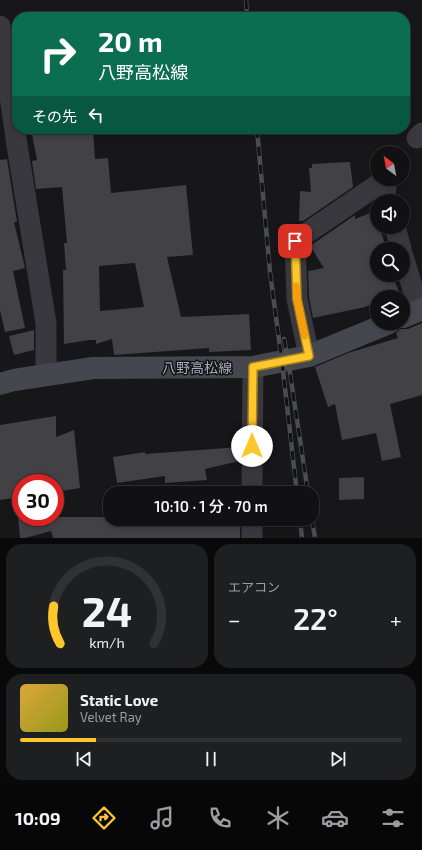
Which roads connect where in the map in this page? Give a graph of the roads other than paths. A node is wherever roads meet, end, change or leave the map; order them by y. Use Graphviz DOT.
graph roads {
  1 [pos="0,26"];
  2 [pos="12,110"];
  3 [pos="15,134"];
  4 [pos="377,186"];
  5 [pos="409,282"];
  6 [pos="415,312"];
  7 [pos="371,330"];
  8 [pos="309,356"];
  9 [pos="253,367"];
  10 [pos="46,375"];
  11 [pos="0,384"];
  12 [pos="252,486"];
  13 [pos="252,526"];
  14 [pos="252,538"];
  1 -- 2 [label="street"];
  3 -- 10 [label="street"];
  4 -- 8 [label="street"];
  5 -- 6 [label="street"];
  7 -- 8 [label="main road, 八野高松線"];
  8 -- 9 [label="main road, 八野高松線"];
  9 -- 10 [label="main road, 八野高松線"];
  9 -- 12 [label="street"];
  10 -- 11 [label="main road, 八野高松線"];
  13 -- 14 [label="street"];
}
